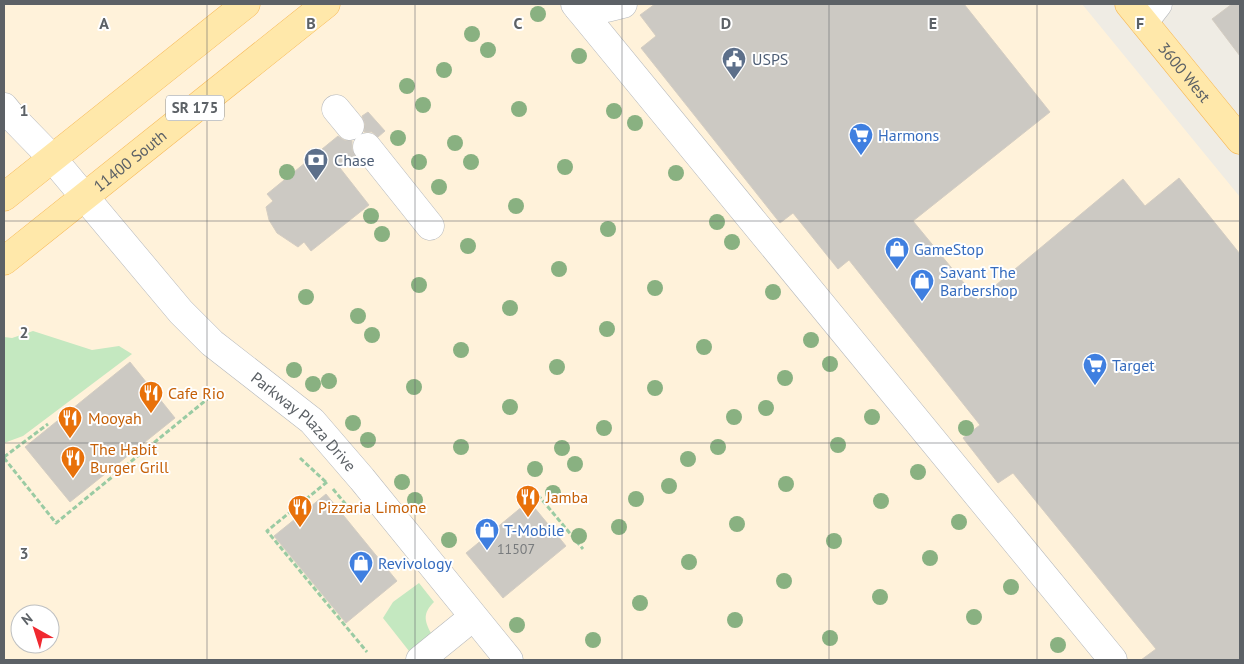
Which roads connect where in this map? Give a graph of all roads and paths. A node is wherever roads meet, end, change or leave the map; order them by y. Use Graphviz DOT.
graph roads {
  1 [pos="246,4"];
  2 [pos="623,4"];
  3 [pos="577,6"];
  4 [pos="313,9"];
  5 [pos="1144,10"];
  6 [pos="4,107"];
  7 [pos="351,127"];
  8 [pos="1240,140"];
  9 [pos="52,158"];
  10 [pos="4,197"];
  11 [pos="84,197"];
  12 [pos="430,226"];
  13 [pos="4,261"];
  14 [pos="211,396"];
  15 [pos="48,424"];
  16 [pos="4,458"];
  17 [pos="300,458"];
  18 [pos="327,482"];
  19 [pos="534,489"];
  20 [pos="358,520"];
  21 [pos="582,550"];
  22 [pos="473,617"];
  23 [pos="366,652"];
  24 [pos="420,660"];
  25 [pos="509,660"];
  26 [pos="1113,660"];
  1 -- 9 [label="main road, SR 175"];
  2 -- 3 [label="street"];
  3 -- 26 [label="street"];
  4 -- 11 [label="main road, 11400 South / SR 175"];
  5 -- 8 [label="main road, 3600 West"];
  6 -- 9 [label="street, Parkway Plaza Drive"];
  7 -- 12 [label="street"];
  9 -- 10 [label="main road, SR 175"];
  9 -- 11 [label="street, Parkway Plaza Drive"];
  11 -- 13 [label="main road, 11400 South / SR 175"];
  11 -- 22 [label="street, Parkway Plaza Drive"];
  14 -- 16 [label="path"];
  15 -- 16 [label="path"];
  17 -- 18 [label="path"];
  18 -- 20 [label="path"];
  18 -- 23 [label="path"];
  19 -- 21 [label="path"];
  22 -- 24 [label="street"];
  22 -- 25 [label="street, Parkway Plaza Drive"];
}
